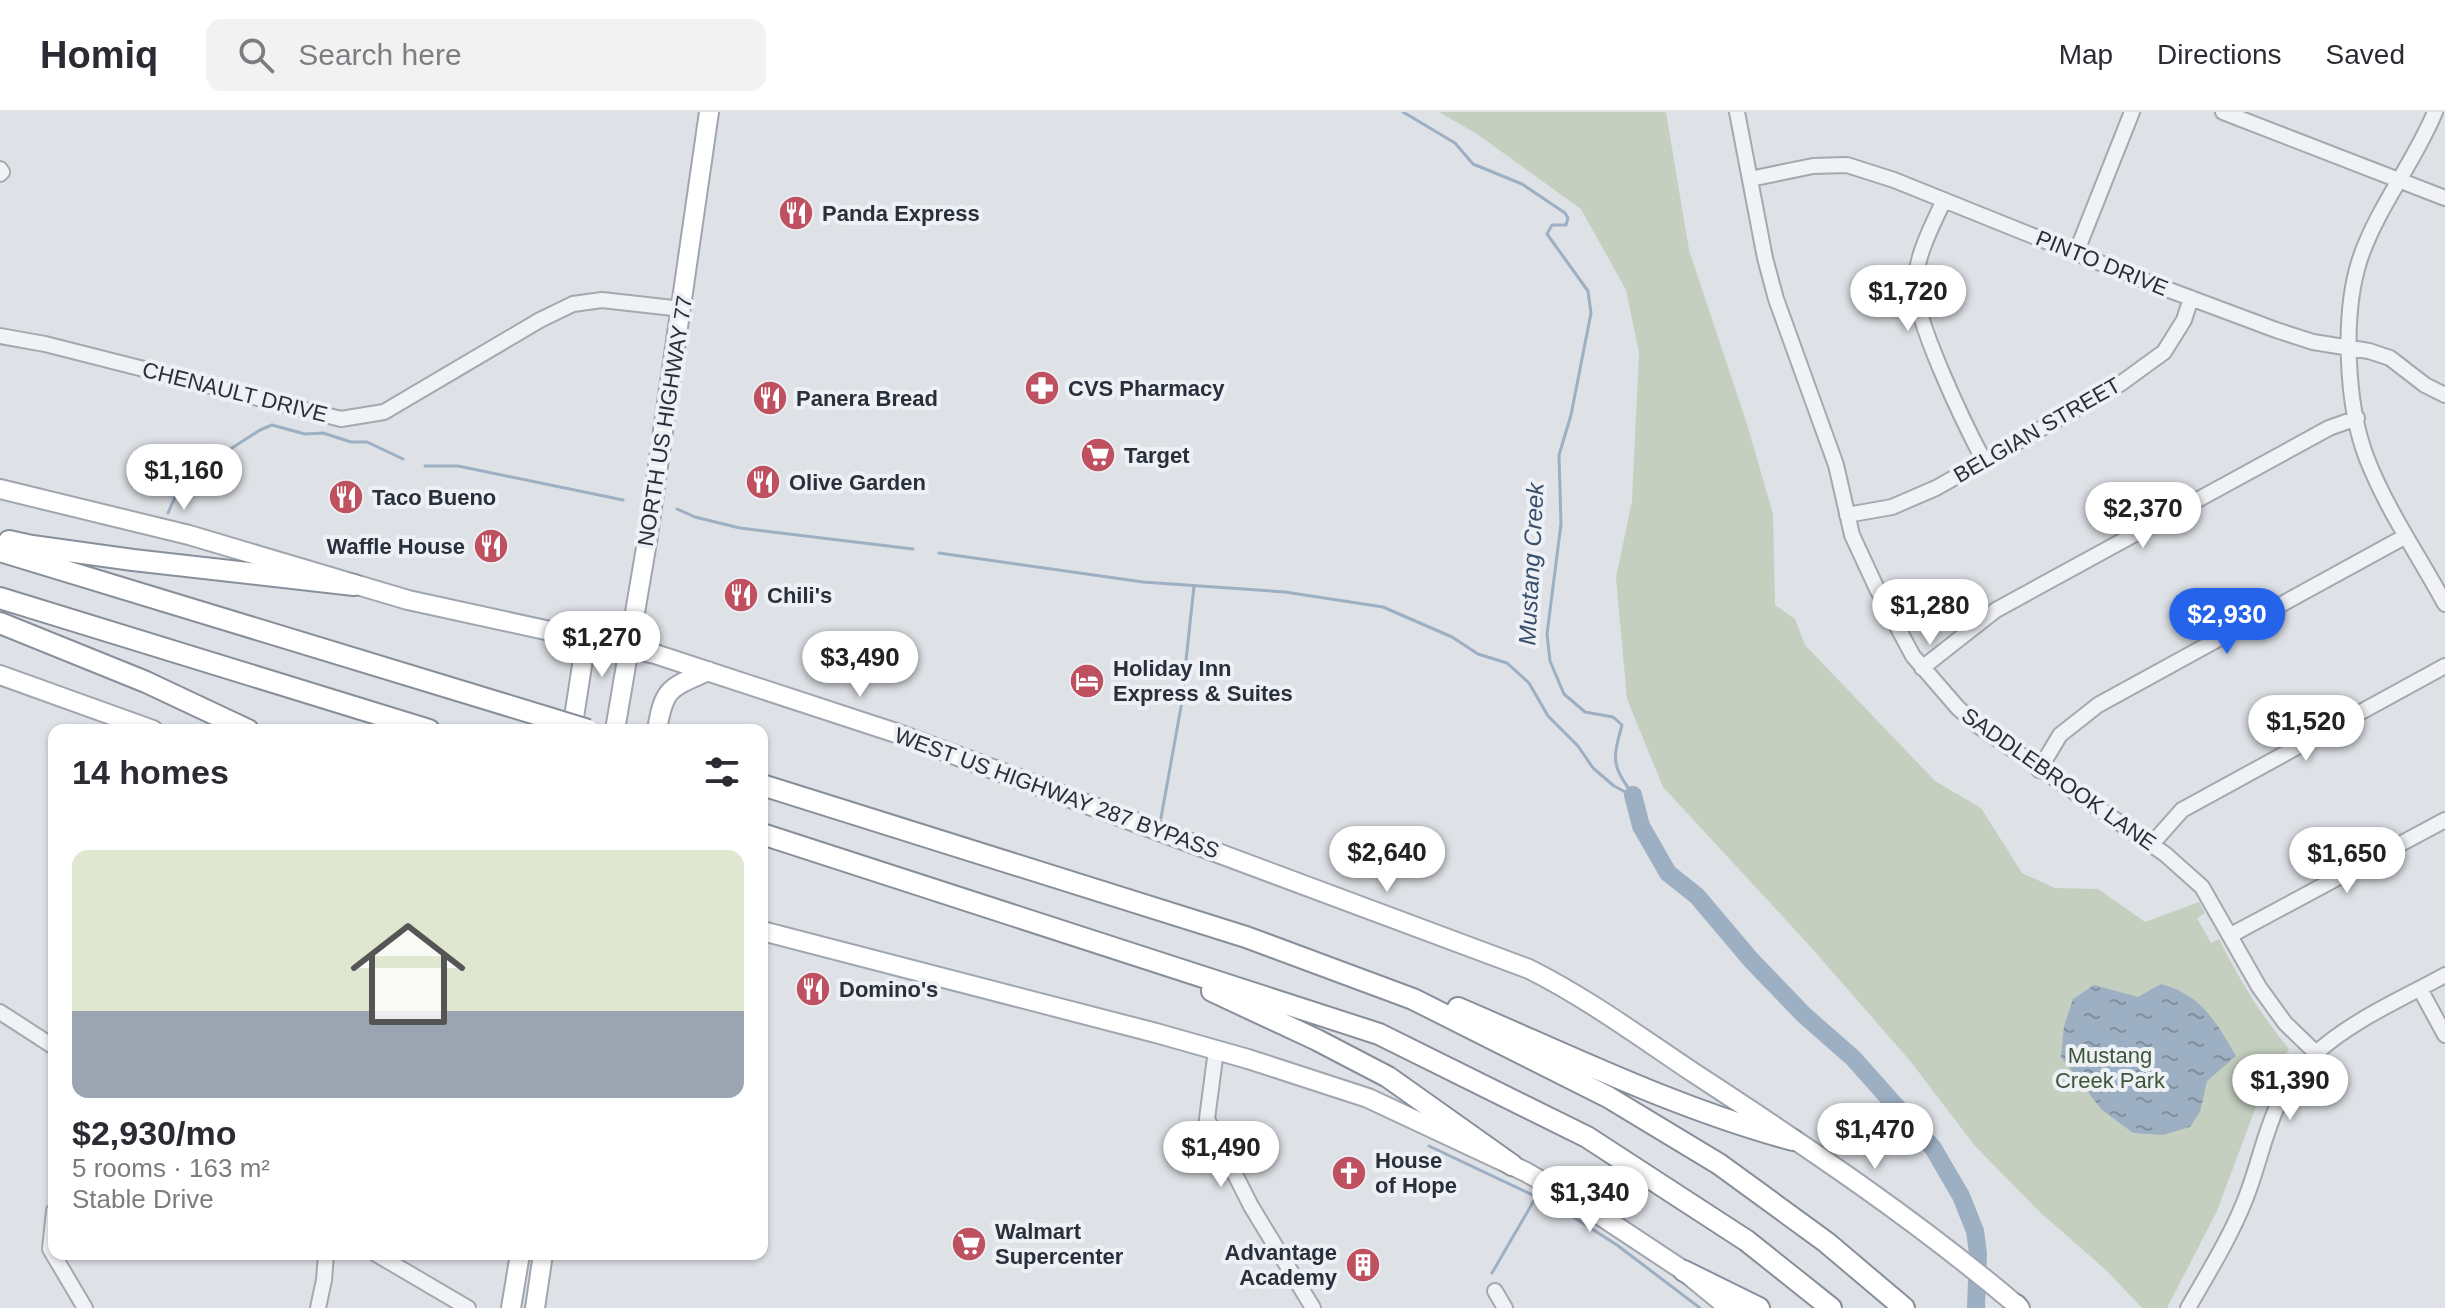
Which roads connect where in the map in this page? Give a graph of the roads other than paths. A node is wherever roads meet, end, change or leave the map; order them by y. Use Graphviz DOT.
graph roads {
  1 [pos="709,112"];
  2 [pos="1737,112"];
  3 [pos="2132,112"];
  4 [pos="2223,112"];
  5 [pos="2435,112"];
  6 [pos="1750,179"];
  7 [pos="2397,179"];
  8 [pos="2445,198"];
  9 [pos="1944,200"];
  10 [pos="2076,253"];
  11 [pos="2191,298"];
  12 [pos="682,309"];
  13 [pos="0,336"];
  14 [pos="2349,348"];
  15 [pos="2445,395"];
  16 [pos="2357,418"];
  17 [pos="1983,459"];
  18 [pos="0,489"];
  19 [pos="1847,515"];
  20 [pos="2406,536"];
  21 [pos="0,538"];
  22 [pos="0,551"];
  23 [pos="354,585"];
  24 [pos="0,598"];
  25 [pos="2445,604"];
  26 [pos="0,623"];
  27 [pos="573,635"];
  28 [pos="629,649"];
  29 [pos="2445,666"];
  30 [pos="1922,668"];
  31 [pos="708,671"];
  32 [pos="0,675"];
  33 [pos="136,724"];
  34 [pos="235,724"];
  35 [pos="410,724"];
  36 [pos="568,724"];
  37 [pos="573,724"];
  38 [pos="616,724"];
  39 [pos="658,724"];
  40 [pos="2039,770"];
  41 [pos="768,787"];
  42 [pos="2445,820"];
  43 [pos="768,836"];
  44 [pos="2151,845"];
  45 [pos="768,933"];
  46 [pos="2231,935"];
  47 [pos="1144,957"];
  48 [pos="2445,975"];
  49 [pos="2420,989"];
  50 [pos="1389,990"];
  51 [pos="0,1012"];
  52 [pos="2445,1035"];
  53 [pos="48,1043"];
  54 [pos="1216,1050"];
  55 [pos="2316,1053"];
  56 [pos="1793,1140"];
  57 [pos="1512,1165"];
  58 [pos="57,1260"];
  59 [pos="326,1260"];
  60 [pos="386,1260"];
  61 [pos="519,1260"];
  62 [pos="542,1260"];
  63 [pos="1684,1271"];
  64 [pos="1495,1291"];
  65 [pos="2016,1305"];
  66 [pos="85,1308"];
  67 [pos="318,1308"];
  68 [pos="468,1308"];
  69 [pos="511,1308"];
  70 [pos="535,1308"];
  71 [pos="1313,1308"];
  72 [pos="1505,1308"];
  73 [pos="1729,1308"];
  74 [pos="1759,1308"];
  75 [pos="1831,1308"];
  76 [pos="1904,1308"];
  77 [pos="2188,1308"];
  1 -- 12 [label="main road, NORTH US HIGHWAY 77"];
  2 -- 6 [label="street, SADDLEBROOK LANE"];
  3 -- 10 [label="street"];
  4 -- 7 [label="street"];
  5 -- 7 [label="street"];
  6 -- 9 [label="street, PINTO DRIVE"];
  6 -- 19 [label="street, SADDLEBROOK LANE"];
  7 -- 8 [label="street"];
  7 -- 14 [label="street"];
  9 -- 10 [label="street, PINTO DRIVE"];
  9 -- 17 [label="street"];
  10 -- 11 [label="street, PINTO DRIVE"];
  11 -- 14 [label="street, PINTO DRIVE"];
  11 -- 17 [label="street, BELGIAN STREET"];
  12 -- 13 [label="street, CHENAULT DRIVE"];
  12 -- 28 [label="main road, NORTH US HIGHWAY 77"];
  14 -- 15 [label="street, PINTO DRIVE"];
  14 -- 16 [label="street"];
  16 -- 20 [label="street"];
  16 -- 30 [label="street"];
  17 -- 19 [label="street, BELGIAN STREET"];
  18 -- 23 [label="main road, WEST US HIGHWAY 287 BYPASS"];
  19 -- 30 [label="street, SADDLEBROOK LANE"];
  20 -- 25 [label="street"];
  20 -- 40 [label="street"];
  21 -- 23 [label="highway"];
  22 -- 36 [label="highway, bridge"];
  23 -- 27 [label="main road, WEST US HIGHWAY 287 BYPASS"];
  24 -- 35 [label="highway"];
  26 -- 34 [label="highway"];
  27 -- 28 [label="main road, WEST US HIGHWAY 287 BYPASS"];
  27 -- 37 [label="main road"];
  28 -- 31 [label="main road, WEST US HIGHWAY 287 BYPASS"];
  28 -- 38 [label="main road, NORTH US HIGHWAY 77"];
  29 -- 44 [label="street"];
  30 -- 40 [label="street, SADDLEBROOK LANE"];
  31 -- 39 [label="main road"];
  31 -- 56 [label="main road, WEST US HIGHWAY 287 BYPASS"];
  32 -- 33 [label="main road"];
  40 -- 44 [label="street, SADDLEBROOK LANE"];
  41 -- 50 [label="highway"];
  42 -- 46 [label="street"];
  43 -- 47 [label="highway"];
  44 -- 46 [label="street, SADDLEBROOK LANE"];
  45 -- 54 [label="main road"];
  46 -- 55 [label="street, SADDLEBROOK LANE"];
  47 -- 57 [label="highway"];
  47 -- 75 [label="highway"];
  48 -- 49 [label="street"];
  49 -- 52 [label="street"];
  49 -- 55 [label="street"];
  50 -- 56 [label="highway"];
  50 -- 76 [label="highway"];
  51 -- 53 [label="street"];
  54 -- 57 [label="main road"];
  54 -- 71 [label="street"];
  55 -- 77 [label="street"];
  56 -- 65 [label="main road, WEST US HIGHWAY 287 BYPASS"];
  57 -- 63 [label="main road"];
  58 -- 66 [label="street"];
  59 -- 67 [label="street"];
  60 -- 68 [label="street"];
  61 -- 69 [label="main road"];
  62 -- 70 [label="main road"];
  63 -- 73 [label="main road"];
  63 -- 74 [label="highway"];
  64 -- 72 [label="street"];
}
